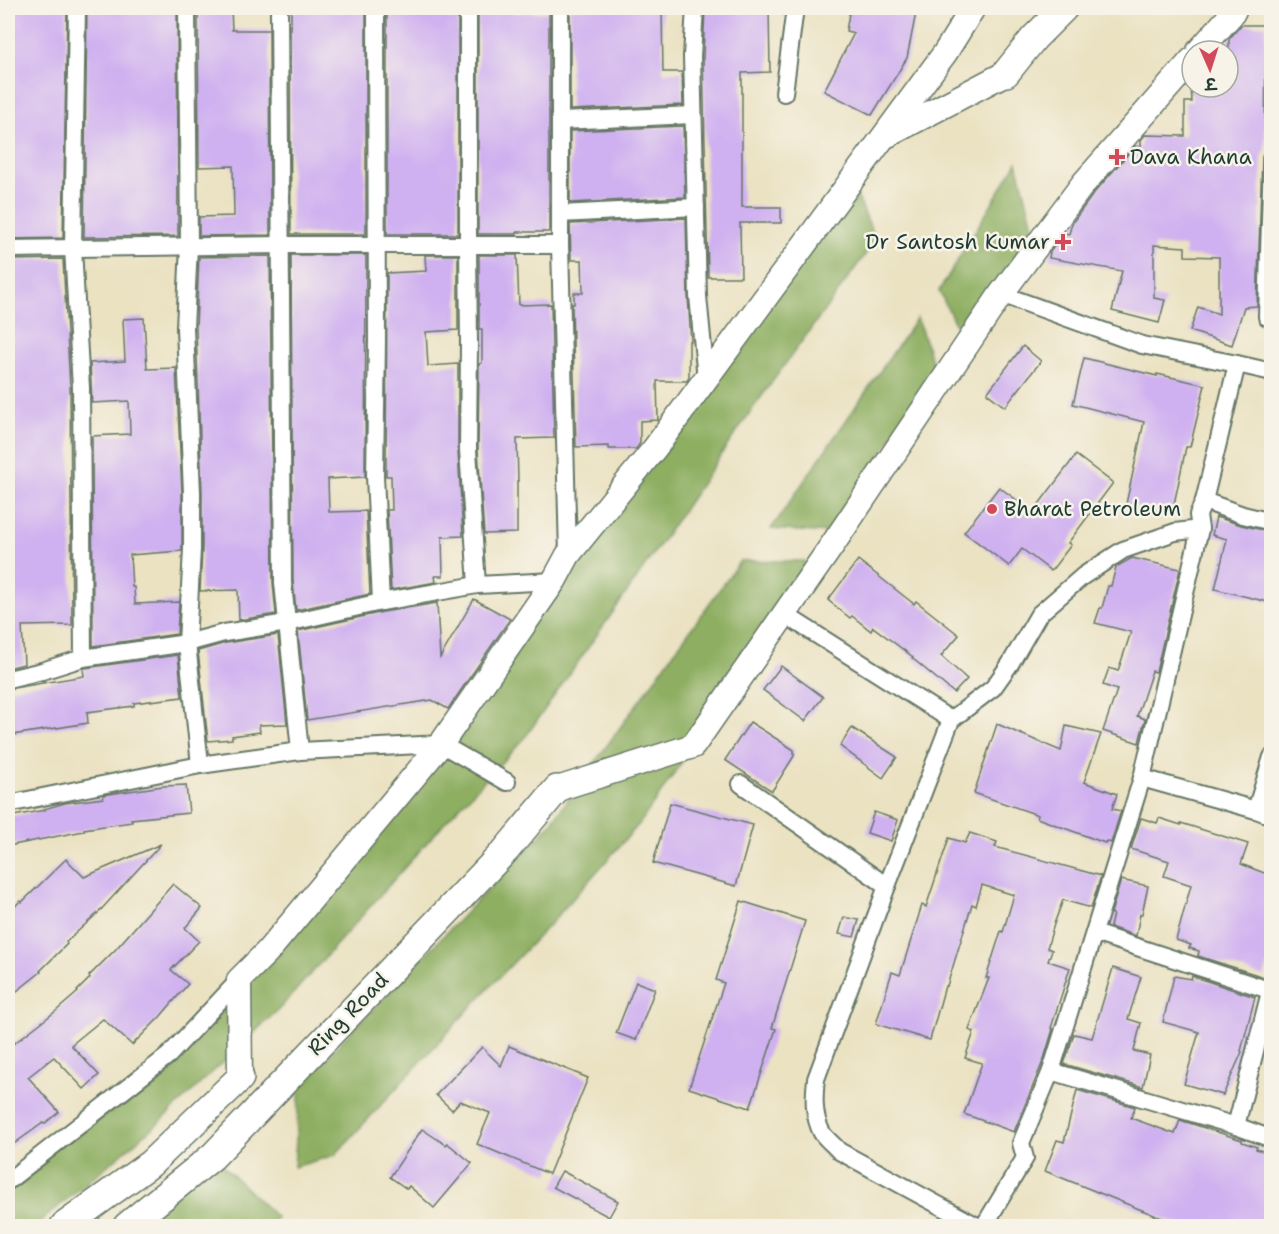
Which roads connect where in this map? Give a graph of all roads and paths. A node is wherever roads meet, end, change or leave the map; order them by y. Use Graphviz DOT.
graph roads {
  1 [pos="76,8"];
  2 [pos="187,8"];
  3 [pos="279,8"];
  4 [pos="376,8"];
  5 [pos="468,8"];
  6 [pos="560,8"];
  7 [pos="695,8"];
  8 [pos="795,8"];
  9 [pos="973,8"];
  10 [pos="1064,8"];
  11 [pos="1235,8"];
  12 [pos="1210,39"];
  13 [pos="1006,73"];
  14 [pos="1180,74"];
  15 [pos="784,93"];
  16 [pos="693,115"];
  17 [pos="560,121"];
  18 [pos="883,137"];
  19 [pos="1272,158"];
  20 [pos="696,207"];
  21 [pos="560,214"];
  22 [pos="282,245"];
  23 [pos="376,245"];
  24 [pos="468,245"];
  25 [pos="560,245"];
  26 [pos="189,246"];
  27 [pos="74,248"];
  28 [pos="8,249"];
  29 [pos="1001,294"];
  30 [pos="1267,317"];
  31 [pos="1237,364"];
  32 [pos="1272,372"];
  33 [pos="706,379"];
  34 [pos="1204,501"];
  35 [pos="1272,522"];
  36 [pos="1200,529"];
  37 [pos="568,555"];
  38 [pos="554,581"];
  39 [pos="477,585"];
  40 [pos="381,602"];
  41 [pos="784,614"];
  42 [pos="287,623"];
  43 [pos="187,643"];
  44 [pos="83,658"];
  45 [pos="8,679"];
  46 [pos="951,720"];
  47 [pos="441,744"];
  48 [pos="300,751"];
  49 [pos="1272,757"];
  50 [pos="200,765"];
  51 [pos="1142,778"];
  52 [pos="507,782"];
  53 [pos="741,784"];
  54 [pos="557,789"];
  55 [pos="8,804"];
  56 [pos="1264,813"];
  57 [pos="887,886"];
  58 [pos="1094,933"];
  59 [pos="238,980"];
  60 [pos="1271,989"];
  61 [pos="1051,1071"];
  62 [pos="240,1078"];
  63 [pos="1236,1126"];
  64 [pos="1272,1139"];
  65 [pos="8,1181"];
  66 [pos="64,1227"];
  67 [pos="127,1227"];
  68 [pos="976,1227"];
  69 [pos="984,1227"];
  1 -- 27 [label="street"];
  2 -- 26 [label="street"];
  3 -- 22 [label="street"];
  4 -- 23 [label="street"];
  5 -- 24 [label="street"];
  6 -- 17 [label="street"];
  7 -- 16 [label="street"];
  8 -- 15 [label="street"];
  9 -- 18 [label="street"];
  10 -- 13 [label="main road"];
  11 -- 12 [label="street"];
  13 -- 18 [label="street"];
  14 -- 29 [label="street"];
  16 -- 17 [label="street"];
  16 -- 20 [label="street"];
  17 -- 21 [label="street"];
  18 -- 33 [label="street"];
  19 -- 30 [label="street"];
  20 -- 21 [label="street"];
  20 -- 33 [label="street"];
  21 -- 25 [label="street"];
  22 -- 23 [label="street"];
  22 -- 26 [label="street"];
  22 -- 42 [label="street"];
  23 -- 24 [label="street"];
  23 -- 40 [label="street"];
  24 -- 25 [label="street"];
  24 -- 39 [label="street"];
  25 -- 37 [label="street"];
  26 -- 27 [label="street"];
  26 -- 43 [label="street"];
  27 -- 28 [label="street"];
  27 -- 44 [label="street"];
  29 -- 31 [label="street"];
  29 -- 41 [label="street"];
  31 -- 32 [label="street"];
  31 -- 34 [label="street"];
  33 -- 37 [label="street"];
  34 -- 35 [label="street"];
  34 -- 36 [label="street"];
  36 -- 46 [label="street"];
  36 -- 51 [label="street"];
  37 -- 38 [label="street"];
  38 -- 39 [label="street"];
  38 -- 47 [label="street"];
  39 -- 40 [label="street"];
  40 -- 42 [label="street"];
  41 -- 46 [label="street"];
  41 -- 54 [label="street"];
  42 -- 43 [label="street"];
  42 -- 48 [label="street"];
  43 -- 44 [label="street"];
  43 -- 50 [label="street"];
  44 -- 45 [label="street"];
  46 -- 57 [label="street"];
  47 -- 48 [label="street"];
  47 -- 52 [label="street"];
  47 -- 59 [label="street"];
  48 -- 50 [label="street"];
  49 -- 56 [label="street"];
  50 -- 55 [label="street"];
  51 -- 56 [label="street"];
  51 -- 58 [label="street"];
  53 -- 57 [label="street"];
  54 -- 67 [label="main road, Ring Road"];
  57 -- 68 [label="street"];
  58 -- 60 [label="street"];
  58 -- 61 [label="street"];
  59 -- 62 [label="street"];
  59 -- 65 [label="street"];
  60 -- 63 [label="street"];
  61 -- 63 [label="street"];
  61 -- 69 [label="street"];
  62 -- 66 [label="main road"];
  63 -- 64 [label="street"];
}
